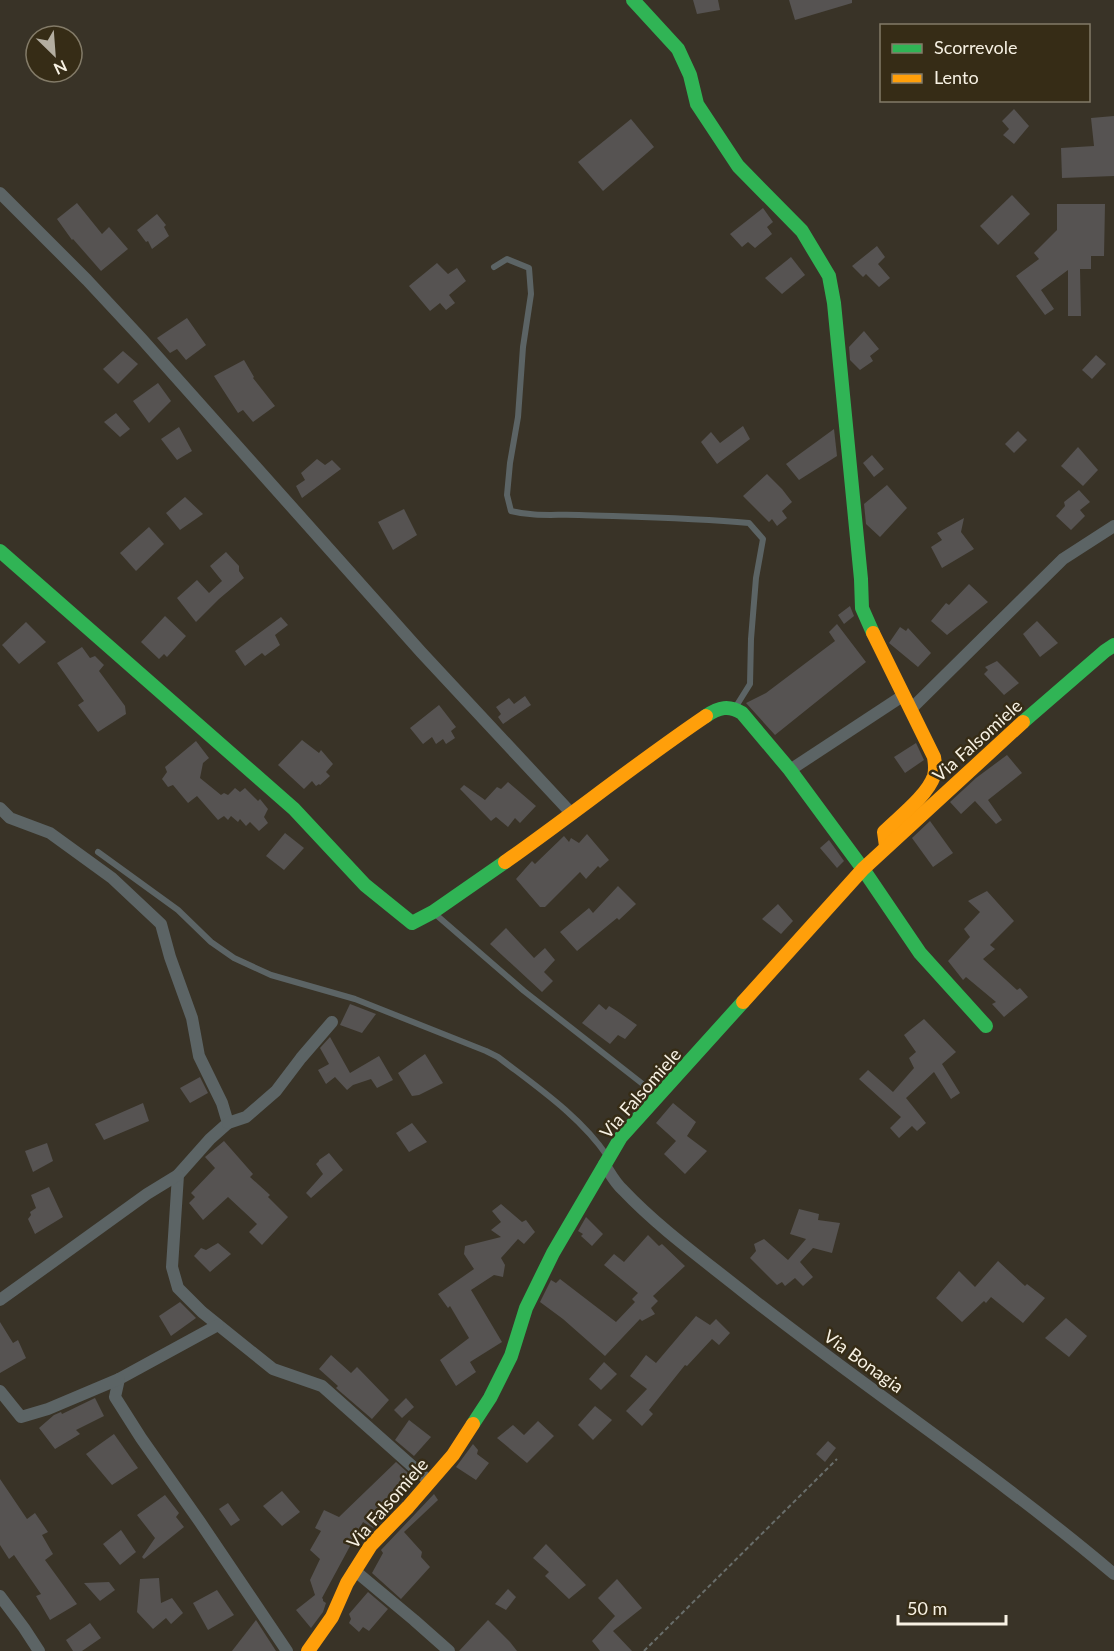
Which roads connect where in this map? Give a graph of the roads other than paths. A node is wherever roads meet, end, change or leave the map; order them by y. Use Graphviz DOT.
graph roads {
  1 [pos="633,0"];
  2 [pos="0,193"];
  3 [pos="494,267"];
  4 [pos="1114,526"];
  5 [pos="0,551"];
  6 [pos="1114,645"];
  7 [pos="904,694"];
  8 [pos="735,709"];
  9 [pos="911,709"];
  10 [pos="790,770"];
  11 [pos="0,808"];
  12 [pos="572,814"];
  13 [pos="886,846"];
  14 [pos="98,852"];
  15 [pos="863,869"];
  16 [pos="433,912"];
  17 [pos="333,1022"];
  18 [pos="986,1026"];
  19 [pos="659,1097"];
  20 [pos="228,1123"];
  21 [pos="606,1161"];
  22 [pos="178,1175"];
  23 [pos="0,1300"];
  24 [pos="218,1324"];
  25 [pos="119,1379"];
  26 [pos="0,1390"];
  27 [pos="430,1482"];
  28 [pos="354,1570"];
  29 [pos="1114,1574"];
  30 [pos="0,1596"];
  31 [pos="39,1651"];
  32 [pos="287,1651"];
  33 [pos="308,1651"];
  34 [pos="449,1651"];
  1 -- 7 [label="street"];
  2 -- 12 [label="street"];
  3 -- 8 [label="lane"];
  4 -- 9 [label="street"];
  5 -- 16 [label="street"];
  6 -- 13 [label="street, Via Falsomiele"];
  7 -- 9 [label="street"];
  7 -- 10 [label="street"];
  8 -- 10 [label="street"];
  8 -- 12 [label="street"];
  9 -- 13 [label="street"];
  10 -- 15 [label="street"];
  11 -- 20 [label="street"];
  12 -- 16 [label="street"];
  13 -- 15 [label="street, Via Falsomiele"];
  14 -- 21 [label="lane"];
  15 -- 18 [label="street"];
  15 -- 19 [label="street, Via Falsomiele"];
  16 -- 19 [label="lane"];
  17 -- 20 [label="street"];
  19 -- 21 [label="street, Via Falsomiele"];
  20 -- 22 [label="street"];
  21 -- 27 [label="street, Via Falsomiele"];
  21 -- 29 [label="street, Via Bonagia"];
  22 -- 23 [label="street"];
  22 -- 24 [label="street"];
  24 -- 25 [label="street"];
  24 -- 27 [label="street"];
  25 -- 26 [label="street"];
  25 -- 32 [label="street"];
  27 -- 28 [label="street, Via Falsomiele"];
  28 -- 33 [label="street, Via Falsomiele"];
  28 -- 34 [label="street"];
  30 -- 31 [label="street"];
}
